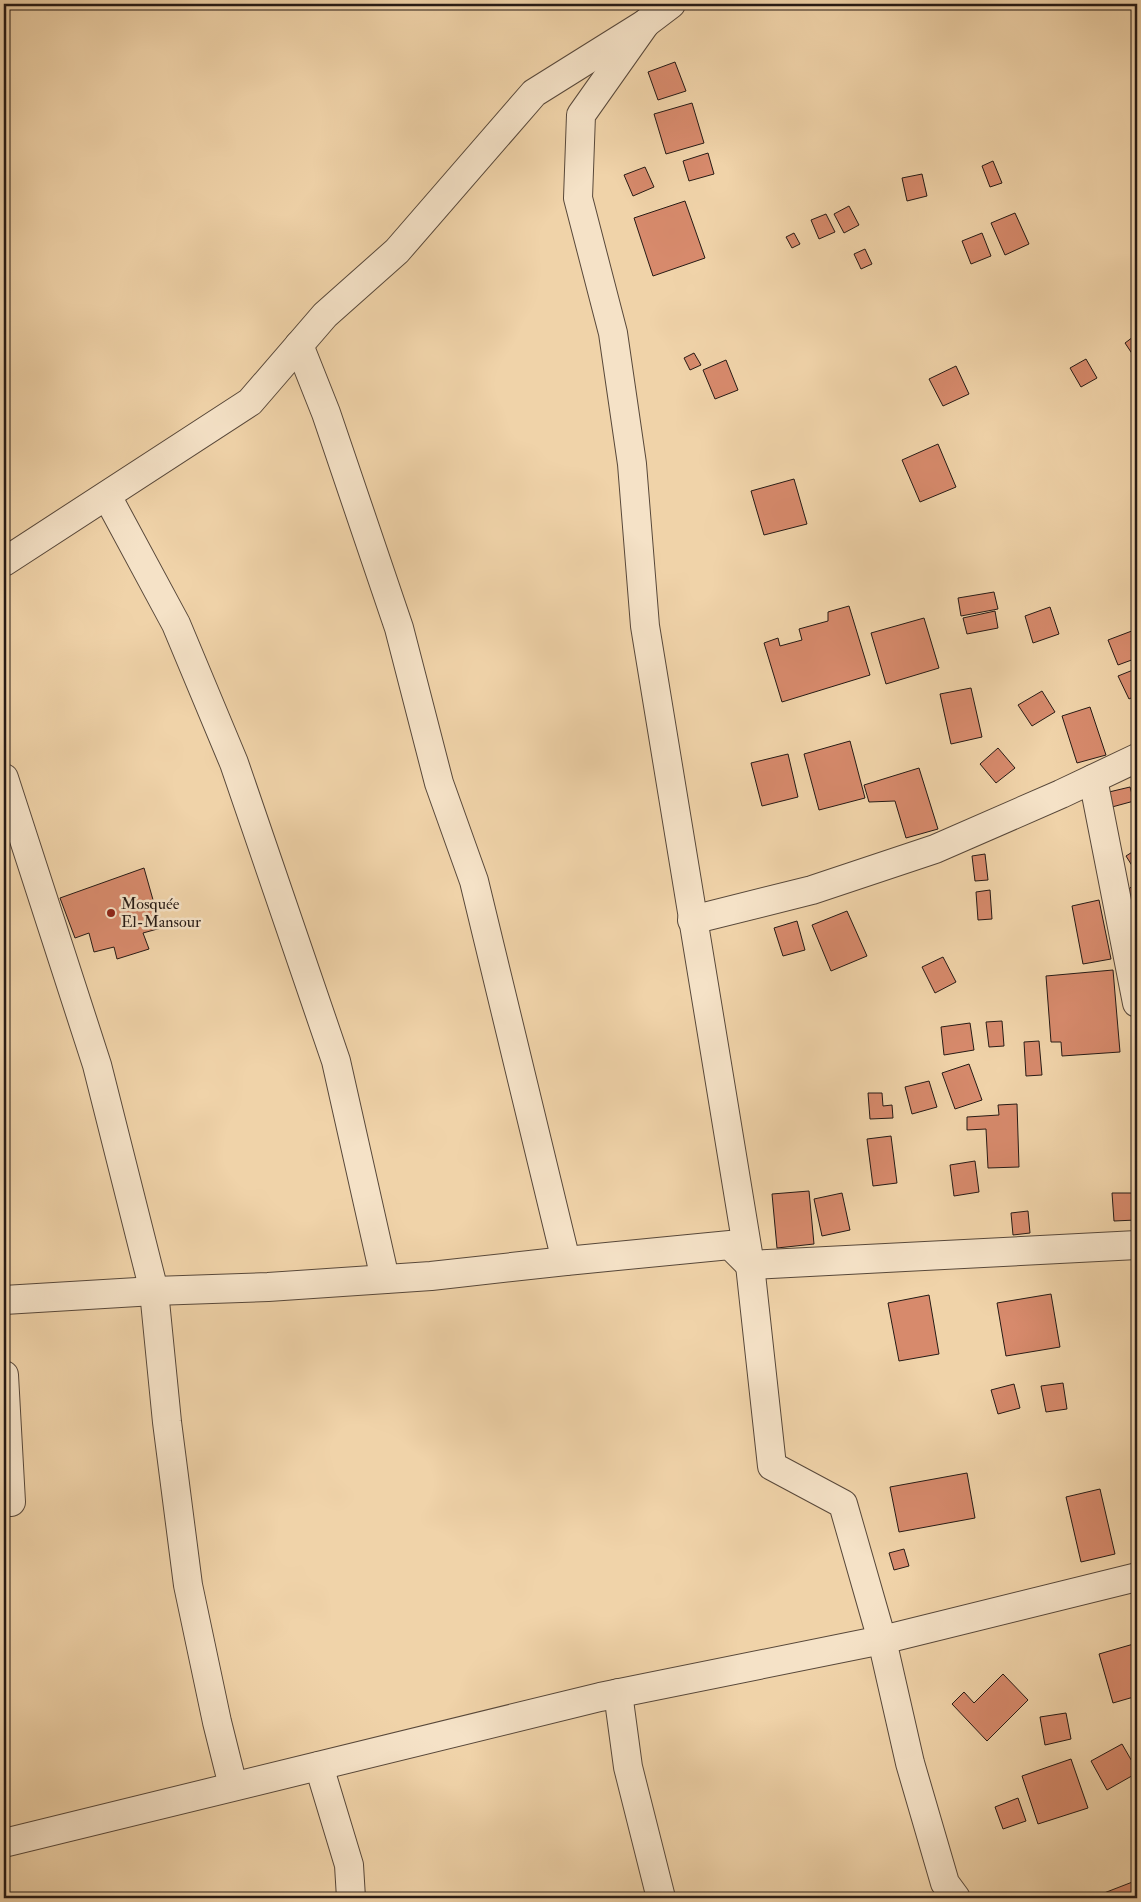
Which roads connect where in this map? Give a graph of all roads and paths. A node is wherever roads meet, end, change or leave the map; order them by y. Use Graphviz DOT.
graph roads {
  1 [pos="671,4"];
  2 [pos="646,23"];
  3 [pos="299,345"];
  4 [pos="107,496"];
  5 [pos="4,562"];
  6 [pos="1137,758"];
  7 [pos="4,778"];
  8 [pos="1093,779"];
  9 [pos="8,806"];
  10 [pos="692,920"];
  11 [pos="1137,1003"];
  12 [pos="1137,1245"];
  13 [pos="566,1261"];
  14 [pos="750,1265"];
  15 [pos="385,1279"];
  16 [pos="154,1291"];
  17 [pos="4,1300"];
  18 [pos="4,1375"];
  19 [pos="11,1502"];
  20 [pos="1137,1577"];
  21 [pos="882,1640"];
  22 [pos="618,1693"];
  23 [pos="319,1766"];
  24 [pos="233,1786"];
  25 [pos="4,1842"];
  26 [pos="351,1898"];
  27 [pos="661,1898"];
  28 [pos="956,1898"];
  1 -- 2 [label="street"];
  2 -- 3 [label="street"];
  2 -- 10 [label="street"];
  3 -- 4 [label="street"];
  3 -- 13 [label="street"];
  4 -- 5 [label="street"];
  4 -- 15 [label="street"];
  6 -- 8 [label="street"];
  7 -- 9 [label="street"];
  8 -- 10 [label="street"];
  8 -- 11 [label="street"];
  9 -- 16 [label="street"];
  10 -- 14 [label="street"];
  12 -- 14 [label="street"];
  13 -- 14 [label="street"];
  13 -- 15 [label="street"];
  14 -- 21 [label="street"];
  15 -- 16 [label="street"];
  16 -- 17 [label="street"];
  16 -- 24 [label="street"];
  18 -- 19 [label="street"];
  20 -- 21 [label="street"];
  21 -- 22 [label="street"];
  21 -- 28 [label="street"];
  22 -- 23 [label="street"];
  22 -- 27 [label="street"];
  23 -- 24 [label="street"];
  23 -- 26 [label="street"];
  24 -- 25 [label="street"];
}
